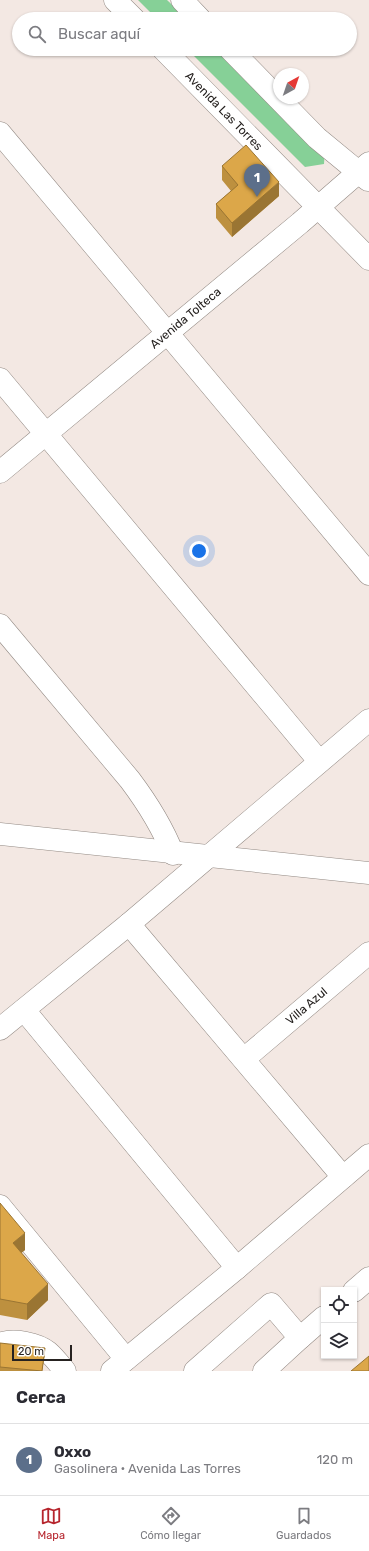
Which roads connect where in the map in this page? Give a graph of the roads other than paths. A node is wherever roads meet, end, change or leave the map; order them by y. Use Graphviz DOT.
graph roads {
  1 [pos="115,0"];
  2 [pos="182,0"];
  3 [pos="127,12"];
  4 [pos="193,12"];
  5 [pos="170,56"];
  6 [pos="237,56"];
  7 [pos="0,133"];
  8 [pos="365,171"];
  9 [pos="318,208"];
  10 [pos="369,259"];
  11 [pos="166,332"];
  12 [pos="0,379"];
  13 [pos="45,434"];
  14 [pos="0,472"];
  15 [pos="369,574"];
  16 [pos="0,625"];
  17 [pos="367,723"];
  18 [pos="320,761"];
  19 [pos="0,834"];
  20 [pos="173,854"];
  21 [pos="206,857"];
  22 [pos="369,873"];
  23 [pos="129,924"];
  24 [pos="369,953"];
  25 [pos="24,1010"];
  26 [pos="0,1029"];
  27 [pos="244,1060"];
  28 [pos="369,1155"];
  29 [pos="343,1177"];
  30 [pos="0,1206"];
  31 [pos="237,1268"];
  32 [pos="369,1278"];
  33 [pos="357,1288"];
  34 [pos="321,1320"];
  35 [pos="300,1338"];
  36 [pos="0,1344"];
  37 [pos="119,1365"];
  38 [pos="66,1371"];
  39 [pos="195,1371"];
  40 [pos="264,1371"];
  1 -- 3 [label="street"];
  2 -- 4 [label="street"];
  5 -- 9 [label="street, Avenida Las Torres"];
  6 -- 8 [label="street"];
  7 -- 11 [label="street"];
  8 -- 9 [label="street, Avenida Tolteca"];
  9 -- 10 [label="street, Avenida Las Torres"];
  9 -- 11 [label="street, Avenida Tolteca"];
  11 -- 13 [label="street, Avenida Tolteca"];
  11 -- 15 [label="street"];
  12 -- 13 [label="street"];
  13 -- 14 [label="street, Avenida Tolteca"];
  13 -- 18 [label="street"];
  16 -- 20 [label="street"];
  17 -- 18 [label="street"];
  18 -- 21 [label="street"];
  19 -- 20 [label="street"];
  20 -- 21 [label="street"];
  21 -- 22 [label="street"];
  21 -- 23 [label="street"];
  23 -- 25 [label="street"];
  23 -- 27 [label="street"];
  24 -- 27 [label="street, Villa Azul"];
  25 -- 26 [label="street"];
  25 -- 31 [label="street"];
  27 -- 29 [label="street"];
  28 -- 29 [label="street"];
  29 -- 31 [label="street"];
  30 -- 37 [label="street"];
  31 -- 37 [label="street"];
  32 -- 33 [label="street"];
  34 -- 35 [label="street"];
  35 -- 39 [label="street"];
  35 -- 40 [label="street"];
  36 -- 38 [label="street"];
}
